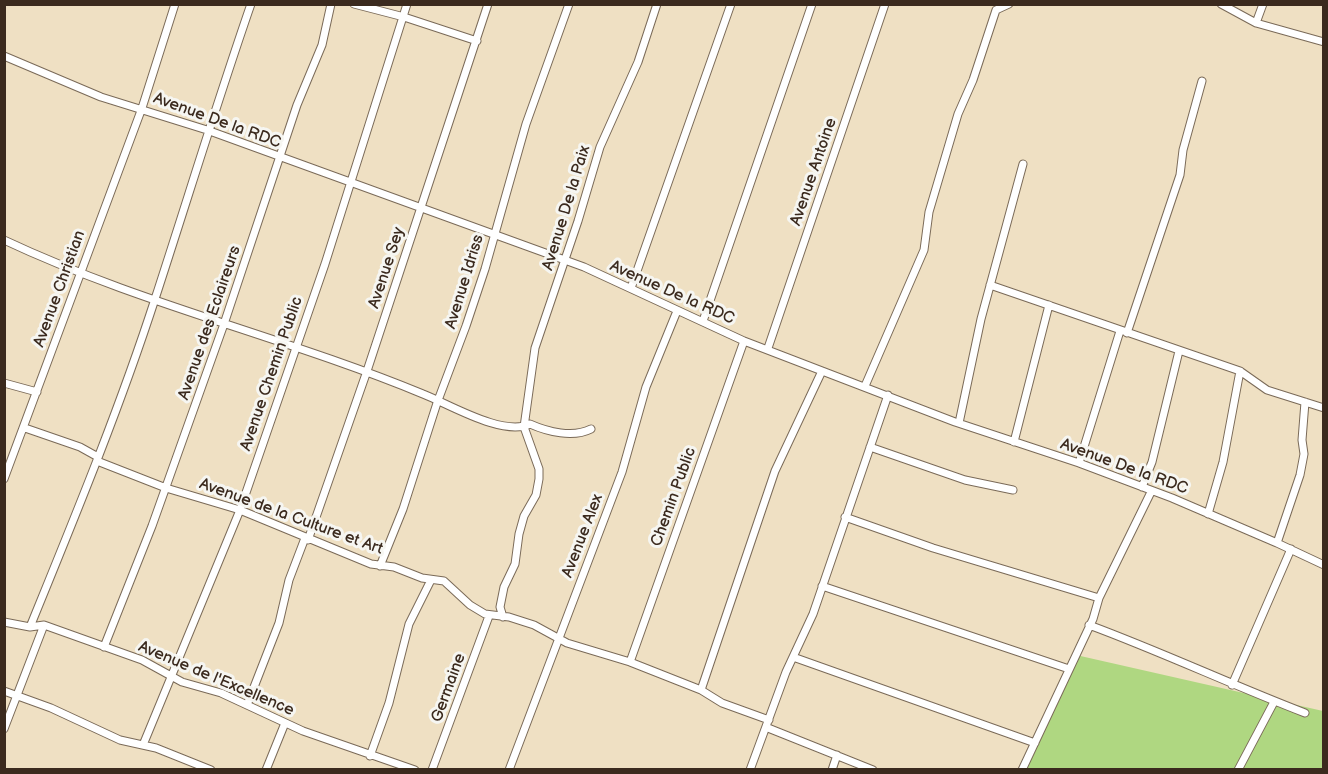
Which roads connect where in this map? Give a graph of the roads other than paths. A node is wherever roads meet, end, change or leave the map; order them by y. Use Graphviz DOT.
graph roads {
  1 [pos="175,4"];
  2 [pos="251,4"];
  3 [pos="331,4"];
  4 [pos="354,4"];
  5 [pos="407,4"];
  6 [pos="488,4"];
  7 [pos="569,4"];
  8 [pos="657,4"];
  9 [pos="730,4"];
  10 [pos="812,4"];
  11 [pos="885,4"];
  12 [pos="1009,4"];
  13 [pos="1221,4"];
  14 [pos="1263,4"];
  15 [pos="404,16"];
  16 [pos="1256,23"];
  17 [pos="477,41"];
  18 [pos="1323,42"];
  19 [pos="4,56"];
  20 [pos="1202,81"];
  21 [pos="142,108"];
  22 [pos="207,130"];
  23 [pos="281,158"];
  24 [pos="1023,164"];
  25 [pos="350,183"];
  26 [pos="420,209"];
  27 [pos="493,236"];
  28 [pos="4,240"];
  29 [pos="565,261"];
  30 [pos="81,273"];
  31 [pos="990,285"];
  32 [pos="631,288"];
  33 [pos="155,300"];
  34 [pos="1049,305"];
  35 [pos="677,311"];
  36 [pos="703,321"];
  37 [pos="224,324"];
  38 [pos="1124,332"];
  39 [pos="744,341"];
  40 [pos="296,346"];
  41 [pos="768,348"];
  42 [pos="1179,351"];
  43 [pos="367,371"];
  44 [pos="822,371"];
  45 [pos="1240,371"];
  46 [pos="4,383"];
  47 [pos="865,386"];
  48 [pos="36,392"];
  49 [pos="888,395"];
  50 [pos="438,400"];
  51 [pos="1305,402"];
  52 [pos="1323,408"];
  53 [pos="959,423"];
  54 [pos="524,427"];
  55 [pos="24,428"];
  56 [pos="591,429"];
  57 [pos="1014,442"];
  58 [pos="870,447"];
  59 [pos="98,459"];
  60 [pos="1079,463"];
  61 [pos="4,479"];
  62 [pos="1142,487"];
  63 [pos="166,488"];
  64 [pos="1012,490"];
  65 [pos="1151,492"];
  66 [pos="240,510"];
  67 [pos="1208,514"];
  68 [pos="845,517"];
  69 [pos="307,539"];
  70 [pos="1277,543"];
  71 [pos="1291,549"];
  72 [pos="1323,565"];
  73 [pos="380,566"];
  74 [pos="431,580"];
  75 [pos="822,586"];
  76 [pos="1100,598"];
  77 [pos="489,616"];
  78 [pos="503,617"];
  79 [pos="4,622"];
  80 [pos="44,625"];
  81 [pos="1089,625"];
  82 [pos="30,627"];
  83 [pos="558,638"];
  84 [pos="104,647"];
  85 [pos="793,657"];
  86 [pos="630,662"];
  87 [pos="1069,669"];
  88 [pos="173,677"];
  89 [pos="1232,686"];
  90 [pos="701,690"];
  91 [pos="4,691"];
  92 [pos="18,695"];
  93 [pos="1274,702"];
  94 [pos="247,705"];
  95 [pos="1305,713"];
  96 [pos="285,723"];
  97 [pos="769,724"];
  98 [pos="4,729"];
  99 [pos="1035,743"];
  100 [pos="143,745"];
  101 [pos="837,755"];
  102 [pos="370,756"];
  103 [pos="211,770"];
  104 [pos="266,770"];
  105 [pos="415,770"];
  106 [pos="432,770"];
  107 [pos="509,770"];
  108 [pos="750,770"];
  109 [pos="832,770"];
  110 [pos="873,770"];
  111 [pos="1022,770"];
  112 [pos="1238,770"];
  1 -- 21 [label="street, Avenue Christian"];
  2 -- 22 [label="street"];
  3 -- 23 [label="street, Avenue des Eclaireurs"];
  4 -- 15 [label="street"];
  5 -- 15 [label="street, Avenue Chemin Public"];
  6 -- 17 [label="street, Avenue Sey"];
  7 -- 27 [label="street, Avenue Idriss"];
  8 -- 29 [label="street, Avenue De la Paix"];
  9 -- 32 [label="street"];
  10 -- 36 [label="street"];
  11 -- 41 [label="street, Avenue Antoine"];
  12 -- 47 [label="street"];
  13 -- 16 [label="street"];
  14 -- 16 [label="street"];
  15 -- 17 [label="street"];
  15 -- 25 [label="street, Avenue Chemin Public"];
  16 -- 18 [label="street"];
  17 -- 26 [label="street, Avenue Sey"];
  19 -- 21 [label="street, Avenue De la RDC"];
  20 -- 38 [label="street"];
  21 -- 22 [label="street, Avenue De la RDC"];
  21 -- 30 [label="street, Avenue Christian"];
  22 -- 23 [label="street, Avenue De la RDC"];
  22 -- 33 [label="street"];
  23 -- 25 [label="street, Avenue De la RDC"];
  23 -- 37 [label="street, Avenue des Eclaireurs"];
  24 -- 31 [label="street"];
  25 -- 26 [label="street, Avenue De la RDC"];
  25 -- 40 [label="street, Avenue Chemin Public"];
  26 -- 27 [label="street, Avenue De la RDC"];
  26 -- 43 [label="street, Avenue Sey"];
  27 -- 29 [label="street, Avenue De la RDC"];
  27 -- 50 [label="street, Avenue Idriss"];
  28 -- 30 [label="street"];
  29 -- 32 [label="street, Avenue De la RDC"];
  29 -- 54 [label="street, Avenue De la Paix"];
  30 -- 33 [label="street"];
  30 -- 48 [label="street, Avenue Christian"];
  31 -- 34 [label="street"];
  31 -- 53 [label="street"];
  32 -- 35 [label="street, Avenue De la RDC"];
  33 -- 37 [label="street"];
  33 -- 59 [label="street"];
  34 -- 38 [label="street"];
  34 -- 57 [label="street"];
  35 -- 36 [label="street, Avenue De la RDC"];
  35 -- 83 [label="street, Avenue Alex"];
  36 -- 39 [label="street, Avenue De la RDC"];
  37 -- 40 [label="street"];
  37 -- 63 [label="street, Avenue des Eclaireurs"];
  38 -- 42 [label="street"];
  38 -- 60 [label="street"];
  39 -- 41 [label="street, Avenue De la RDC"];
  39 -- 86 [label="street, Chemin Public"];
  40 -- 43 [label="street"];
  40 -- 66 [label="street, Avenue Chemin Public"];
  41 -- 44 [label="street, Avenue De la RDC"];
  42 -- 45 [label="street"];
  42 -- 62 [label="street"];
  43 -- 50 [label="street"];
  43 -- 69 [label="street, Avenue Sey"];
  44 -- 47 [label="street, Avenue De la RDC"];
  44 -- 90 [label="street"];
  45 -- 51 [label="street"];
  45 -- 67 [label="street"];
  46 -- 48 [label="street"];
  47 -- 49 [label="street, Avenue De la RDC"];
  48 -- 55 [label="street, Avenue Christian"];
  49 -- 53 [label="street, Avenue De la RDC"];
  49 -- 58 [label="street"];
  50 -- 54 [label="street"];
  50 -- 73 [label="street, Avenue Idriss"];
  51 -- 52 [label="street"];
  51 -- 70 [label="street"];
  53 -- 57 [label="street, Avenue De la RDC"];
  54 -- 56 [label="street"];
  54 -- 78 [label="street"];
  55 -- 59 [label="street, Avenue de la Culture et Art"];
  55 -- 61 [label="street, Avenue Christian"];
  57 -- 60 [label="street, Avenue De la RDC"];
  58 -- 64 [label="street"];
  58 -- 68 [label="street"];
  59 -- 63 [label="street, Avenue de la Culture et Art"];
  59 -- 82 [label="street"];
  60 -- 62 [label="street, Avenue De la RDC"];
  62 -- 65 [label="street, Avenue De la RDC"];
  63 -- 66 [label="street, Avenue de la Culture et Art"];
  63 -- 84 [label="street, Avenue des Eclaireurs"];
  65 -- 67 [label="street, Avenue De la RDC"];
  65 -- 76 [label="street"];
  66 -- 69 [label="street, Avenue de la Culture et Art"];
  66 -- 88 [label="street, Avenue Chemin Public"];
  67 -- 70 [label="street, Avenue De la RDC"];
  68 -- 75 [label="street"];
  68 -- 76 [label="street"];
  69 -- 73 [label="street, Avenue de la Culture et Art"];
  69 -- 94 [label="street, Avenue Sey"];
  70 -- 71 [label="street, Avenue De la RDC"];
  71 -- 72 [label="street, Avenue De la RDC"];
  71 -- 89 [label="street"];
  73 -- 74 [label="street, Avenue de la Culture et Art"];
  74 -- 77 [label="street, Avenue de la Culture et Art"];
  74 -- 102 [label="street"];
  75 -- 85 [label="street"];
  75 -- 87 [label="street"];
  76 -- 81 [label="street"];
  77 -- 78 [label="street, Avenue de la Culture et Art"];
  77 -- 106 [label="street, Germaine"];
  78 -- 83 [label="street, Avenue de la Culture et Art"];
  79 -- 82 [label="street, Avenue de l'Excellence"];
  80 -- 82 [label="street, Avenue de l'Excellence"];
  80 -- 84 [label="street, Avenue de l'Excellence"];
  80 -- 92 [label="street"];
  81 -- 87 [label="street"];
  81 -- 89 [label="street"];
  83 -- 86 [label="street, Avenue de la Culture et Art"];
  83 -- 107 [label="street, Avenue Alex"];
  84 -- 88 [label="street, Avenue de l'Excellence"];
  85 -- 97 [label="street"];
  85 -- 99 [label="street"];
  86 -- 90 [label="street, Avenue de la Culture et Art"];
  87 -- 99 [label="street"];
  88 -- 94 [label="street, Avenue de l'Excellence"];
  88 -- 100 [label="street, Avenue Chemin Public"];
  89 -- 93 [label="street"];
  90 -- 97 [label="street, Avenue de la Culture et Art"];
  91 -- 92 [label="street"];
  92 -- 98 [label="street"];
  92 -- 100 [label="street"];
  93 -- 95 [label="street"];
  93 -- 112 [label="street"];
  94 -- 96 [label="street, Avenue de l'Excellence"];
  96 -- 102 [label="street, Avenue de l'Excellence"];
  96 -- 104 [label="street"];
  97 -- 101 [label="street, Avenue de la Culture et Art"];
  97 -- 108 [label="street"];
  99 -- 111 [label="street"];
  100 -- 103 [label="street"];
  101 -- 109 [label="street"];
  101 -- 110 [label="street, Avenue de la Culture et Art"];
  102 -- 105 [label="street, Avenue de l'Excellence"];
}
